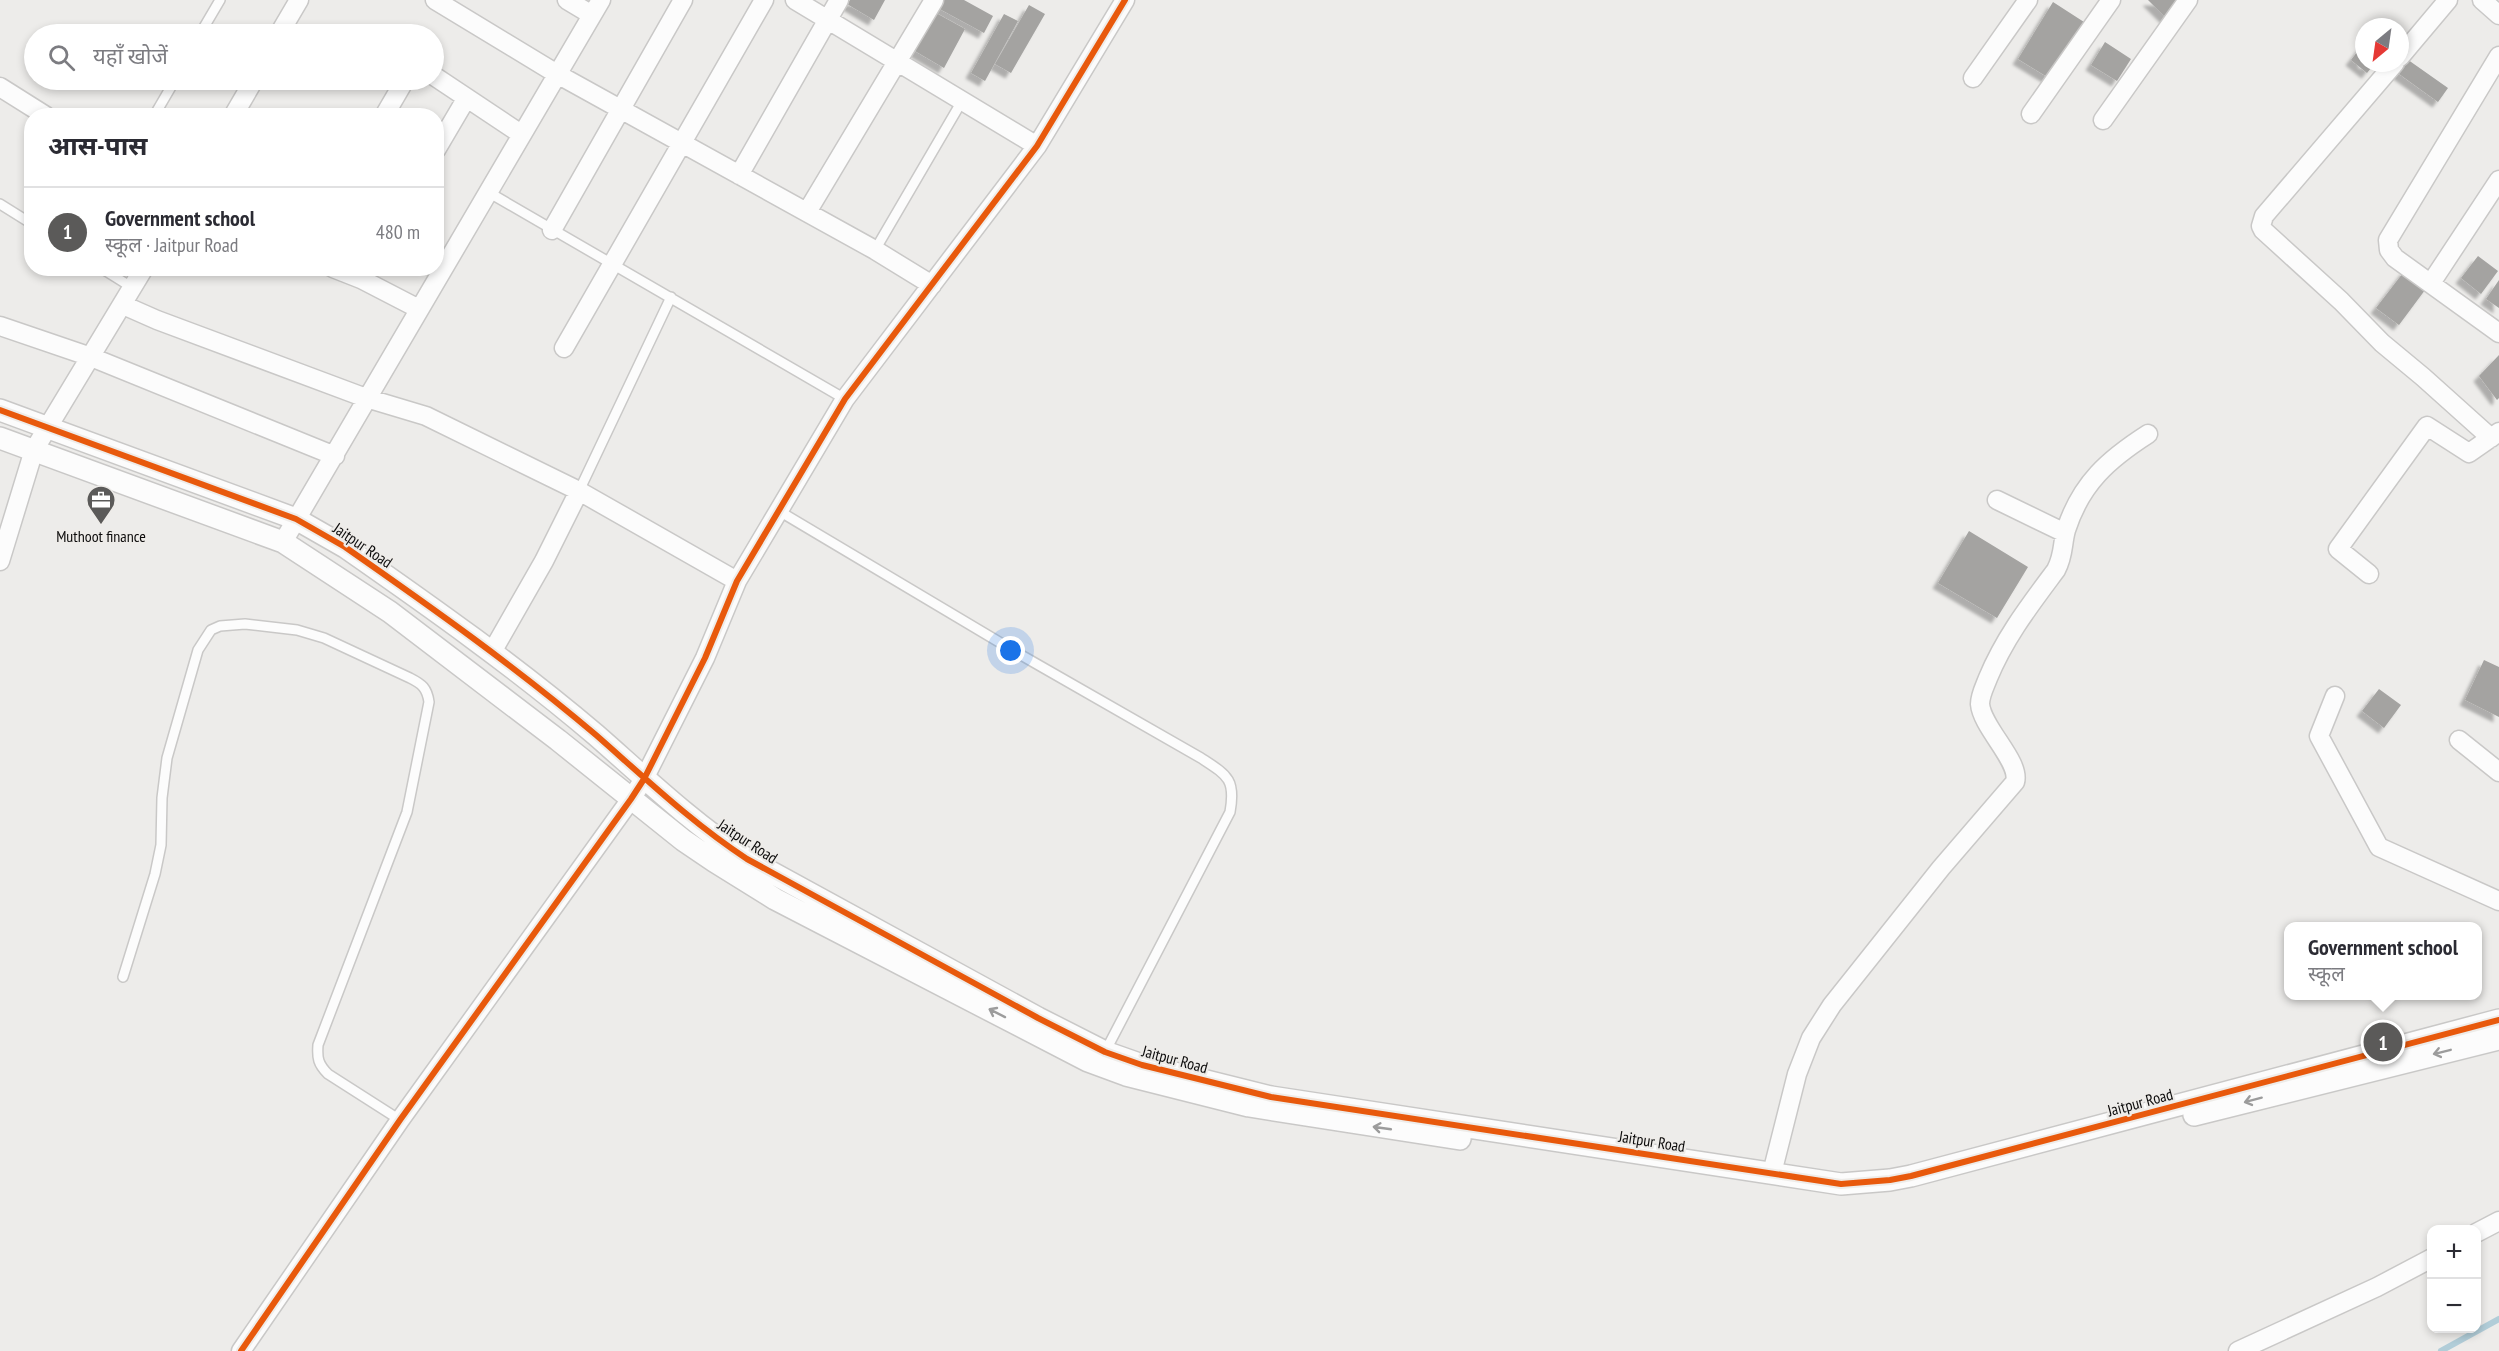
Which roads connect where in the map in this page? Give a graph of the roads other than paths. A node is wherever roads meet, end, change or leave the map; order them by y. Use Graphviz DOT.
graph roads {
  1 [pos="220,0"];
  2 [pos="299,0"];
  3 [pos="435,0"];
  4 [pos="567,0"];
  5 [pos="683,0"];
  6 [pos="764,0"];
  7 [pos="795,0"];
  8 [pos="839,0"];
  9 [pos="934,0"];
  10 [pos="1125,0"];
  11 [pos="2028,0"];
  12 [pos="2111,0"];
  13 [pos="2188,0"];
  14 [pos="2482,0"];
  15 [pos="2442,2"];
  16 [pos="597,7"];
  17 [pos="2499,15"];
  18 [pos="827,20"];
  19 [pos="206,24"];
  20 [pos="285,24"];
  21 [pos="2409,45"];
  22 [pos="2499,56"];
  23 [pos="898,61"];
  24 [pos="2387,72"];
  25 [pos="557,74"];
  26 [pos="1973,78"];
  27 [pos="444,83"];
  28 [pos="0,87"];
  29 [pos="169,90"];
  30 [pos="248,90"];
  31 [pos="399,90"];
  32 [pos="466,99"];
  33 [pos="962,101"];
  34 [pos="33,108"];
  35 [pos="159,108"];
  36 [pos="238,108"];
  37 [pos="389,108"];
  38 [pos="621,109"];
  39 [pos="2031,114"];
  40 [pos="2103,120"];
  41 [pos="521,134"];
  42 [pos="444,136"];
  43 [pos="680,142"];
  44 [pos="1037,146"];
  45 [pos="739,175"];
  46 [pos="2499,180"];
  47 [pos="488,192"];
  48 [pos="0,204"];
  49 [pos="807,212"];
  50 [pos="24,219"];
  51 [pos="552,230"];
  52 [pos="875,250"];
  53 [pos="611,264"];
  54 [pos="444,266"];
  55 [pos="114,276"];
  56 [pos="140,276"];
  57 [pos="367,276"];
  58 [pos="438,276"];
  59 [pos="2431,283"];
  60 [pos="932,285"];
  61 [pos="133,288"];
  62 [pos="671,297"];
  63 [pos="123,305"];
  64 [pos="418,309"];
  65 [pos="0,326"];
  66 [pos="2499,333"];
  67 [pos="564,348"];
  68 [pos="91,357"];
  69 [pos="366,398"];
  70 [pos="845,399"];
  71 [pos="0,410"];
  72 [pos="46,428"];
  73 [pos="2148,434"];
  74 [pos="2495,435"];
  75 [pos="0,438"];
  76 [pos="34,450"];
  77 [pos="334,456"];
  78 [pos="579,491"];
  79 [pos="1997,500"];
  80 [pos="779,511"];
  81 [pos="296,519"];
  82 [pos="2065,533"];
  83 [pos="283,542"];
  84 [pos="2,551"];
  85 [pos="2369,574"];
  86 [pos="737,581"];
  87 [pos="492,652"];
  88 [pos="2335,696"];
  89 [pos="2458,740"];
  90 [pos="2499,772"];
  91 [pos="644,779"];
  92 [pos="631,799"];
  93 [pos="2499,901"];
  94 [pos="123,977"];
  95 [pos="2499,1020"];
  96 [pos="2499,1039"];
  97 [pos="1105,1052"];
  98 [pos="400,1120"];
  99 [pos="1772,1173"];
  100 [pos="2499,1221"];
  101 [pos="2481,1230"];
  102 [pos="2427,1261"];
  103 [pos="242,1351"];
  104 [pos="2238,1351"];
  1 -- 19 [label="lane"];
  2 -- 20 [label="street"];
  3 -- 25 [label="street"];
  4 -- 16 [label="street"];
  5 -- 38 [label="street"];
  6 -- 43 [label="street"];
  7 -- 18 [label="street"];
  8 -- 18 [label="street"];
  9 -- 23 [label="street"];
  10 -- 44 [label="street"];
  11 -- 26 [label="street"];
  12 -- 39 [label="street"];
  13 -- 40 [label="street"];
  14 -- 17 [label="street"];
  15 -- 21 [label="street"];
  16 -- 25 [label="street"];
  18 -- 23 [label="street"];
  18 -- 45 [label="street"];
  22 -- 59 [label="street"];
  23 -- 33 [label="street"];
  23 -- 49 [label="street"];
  24 -- 74 [label="street"];
  25 -- 38 [label="street"];
  25 -- 41 [label="street"];
  27 -- 32 [label="street"];
  28 -- 34 [label="street"];
  29 -- 35 [label="lane"];
  30 -- 36 [label="street"];
  31 -- 37 [label="street"];
  32 -- 41 [label="street"];
  32 -- 42 [label="street"];
  33 -- 44 [label="street"];
  33 -- 52 [label="lane"];
  38 -- 43 [label="street"];
  38 -- 51 [label="street"];
  41 -- 47 [label="street"];
  43 -- 45 [label="street"];
  43 -- 53 [label="street"];
  44 -- 60 [label="street"];
  45 -- 49 [label="street"];
  46 -- 59 [label="street"];
  47 -- 51 [label="lane"];
  47 -- 54 [label="street"];
  48 -- 50 [label="lane"];
  49 -- 52 [label="street"];
  51 -- 53 [label="lane"];
  52 -- 60 [label="street"];
  53 -- 62 [label="lane"];
  53 -- 67 [label="street"];
  55 -- 61 [label="lane"];
  56 -- 61 [label="street"];
  57 -- 64 [label="street"];
  58 -- 64 [label="street"];
  59 -- 66 [label="street"];
  60 -- 70 [label="street"];
  61 -- 63 [label="street"];
  62 -- 70 [label="lane"];
  62 -- 78 [label="lane"];
  63 -- 68 [label="street"];
  63 -- 69 [label="street"];
  64 -- 69 [label="street"];
  65 -- 68 [label="street"];
  68 -- 72 [label="street"];
  68 -- 77 [label="street"];
  69 -- 77 [label="street"];
  69 -- 78 [label="street"];
  70 -- 80 [label="street"];
  71 -- 72 [label="street, Jaitpur Road"];
  72 -- 76 [label="street"];
  72 -- 81 [label="street, Jaitpur Road"];
  73 -- 82 [label="street"];
  74 -- 85 [label="street"];
  75 -- 76 [label="street, Jaitpur Road"];
  76 -- 83 [label="street, Jaitpur Road"];
  76 -- 84 [label="street"];
  77 -- 81 [label="street"];
  78 -- 86 [label="street"];
  78 -- 87 [label="street"];
  79 -- 82 [label="street"];
  80 -- 86 [label="street"];
  80 -- 97 [label="lane"];
  81 -- 83 [label="street"];
  81 -- 87 [label="street, Jaitpur Road"];
  82 -- 99 [label="street"];
  83 -- 92 [label="street, Jaitpur Road"];
  86 -- 91 [label="street"];
  87 -- 91 [label="street, Jaitpur Road"];
  88 -- 93 [label="street"];
  89 -- 90 [label="street"];
  91 -- 92 [label="street"];
  91 -- 97 [label="street, Jaitpur Road"];
  96 -- 92 [label="street, Jaitpur Road, one-way"];
  92 -- 98 [label="street"];
  94 -- 98 [label="lane"];
  95 -- 99 [label="street, Jaitpur Road"];
  97 -- 99 [label="street, Jaitpur Road"];
  98 -- 103 [label="street"];
  100 -- 101 [label="street"];
  102 -- 104 [label="street"];
}
